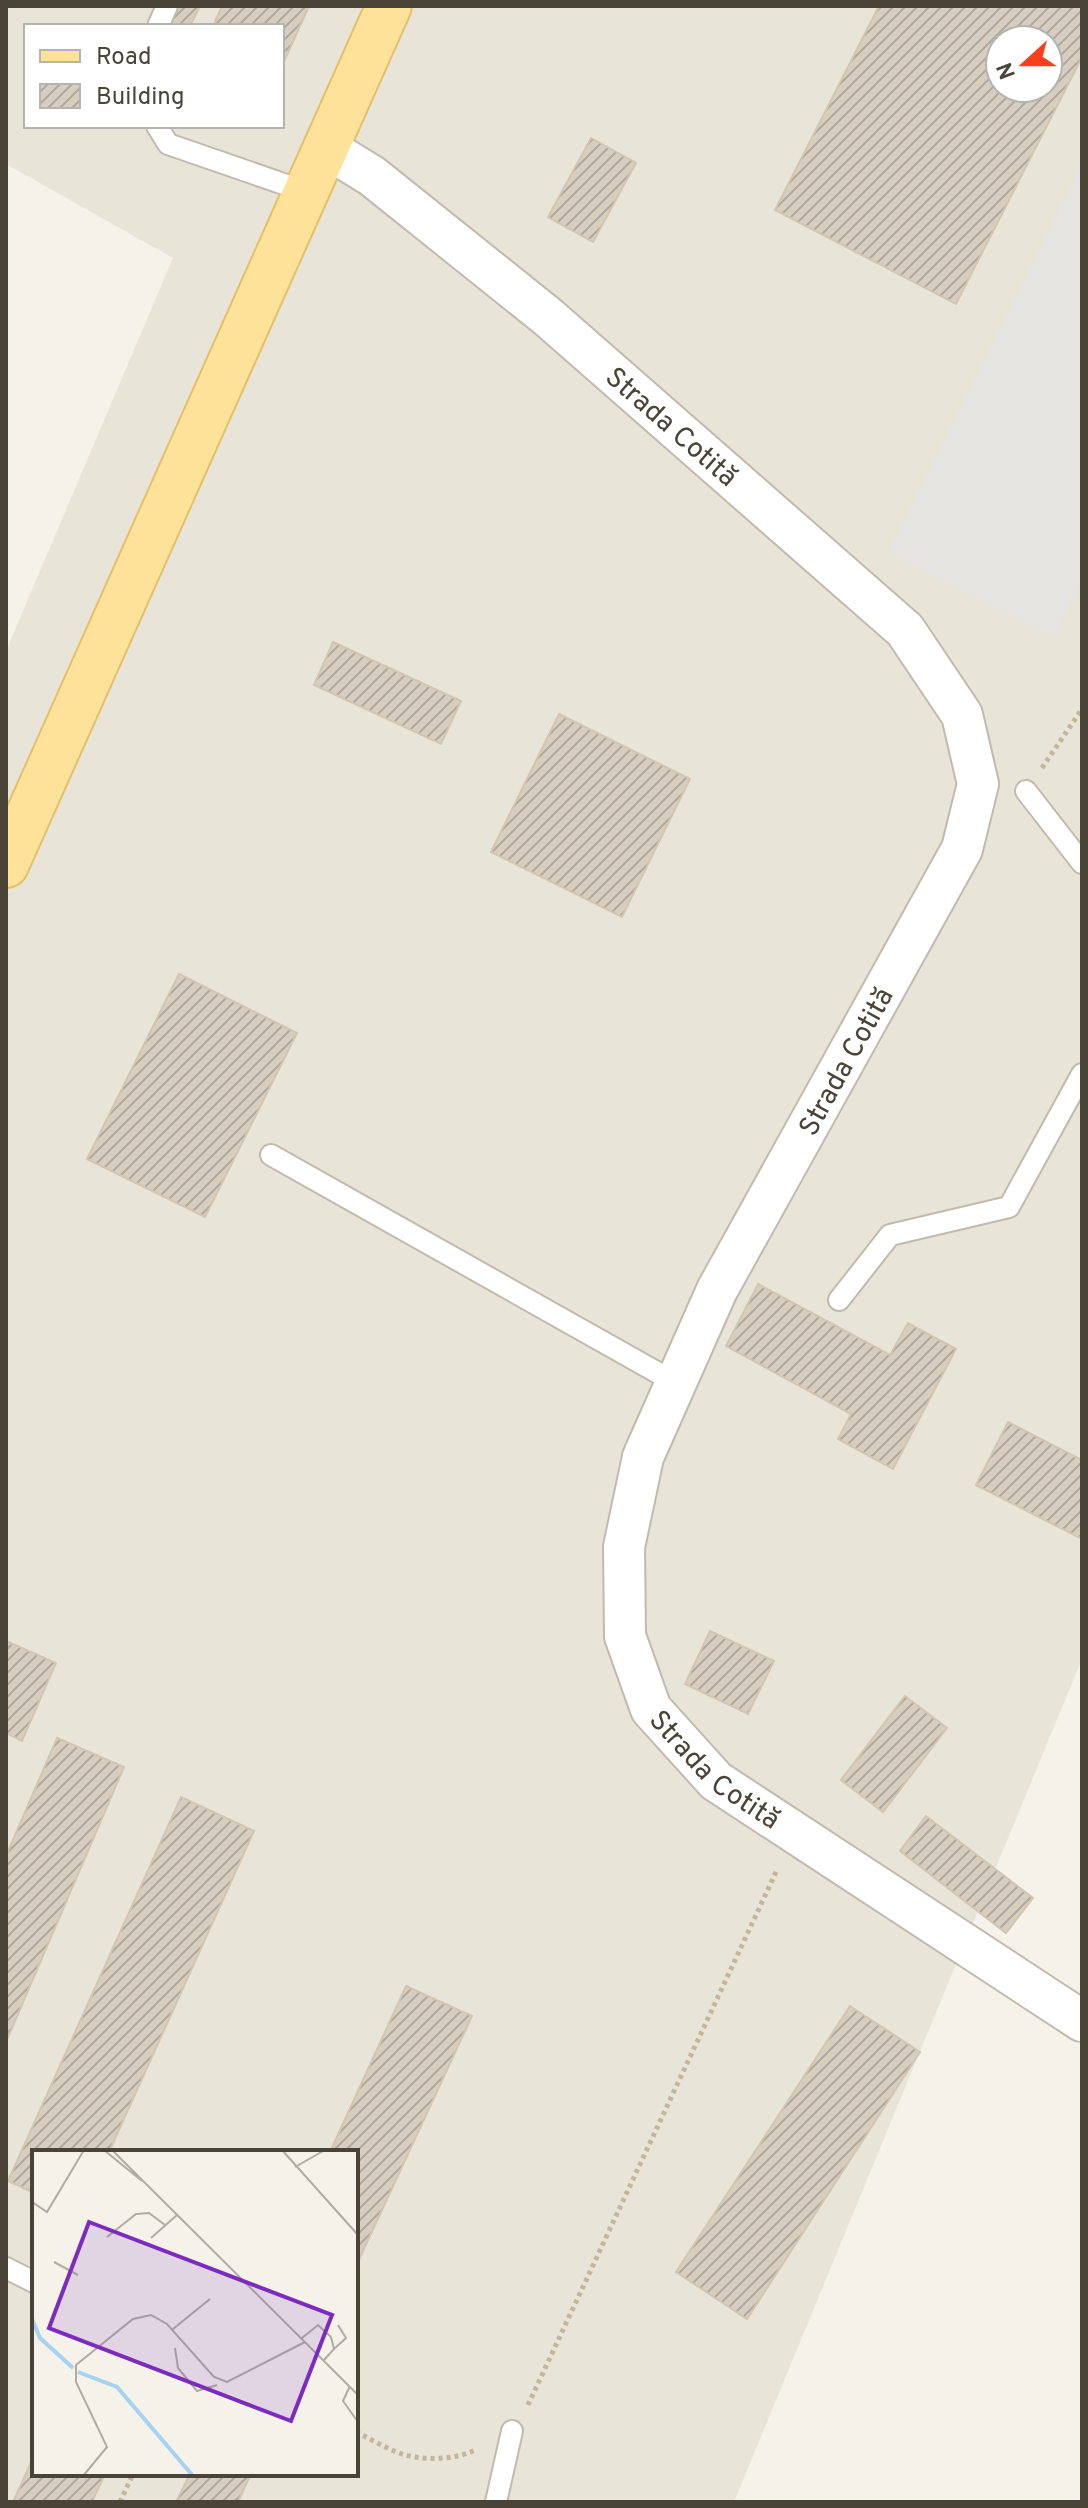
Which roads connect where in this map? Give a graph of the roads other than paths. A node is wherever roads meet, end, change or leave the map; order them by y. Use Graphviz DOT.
graph roads {
  1 [pos="389,6"];
  2 [pos="158,128"];
  3 [pos="325,147"];
  4 [pos="304,191"];
  5 [pos="1026,791"];
  6 [pos="1082,863"];
  7 [pos="6,865"];
  8 [pos="1082,1074"];
  9 [pos="271,1155"];
  10 [pos="839,1300"];
  11 [pos="676,1383"];
  12 [pos="1082,2021"];
  13 [pos="6,2268"];
  14 [pos="32,2281"];
  15 [pos="512,2431"];
  16 [pos="496,2502"];
  1 -- 3 [label="main road"];
  2 -- 4 [label="lane"];
  3 -- 4 [label="main road"];
  3 -- 11 [label="street, Strada Cotită"];
  4 -- 7 [label="main road"];
  5 -- 6 [label="lane"];
  8 -- 10 [label="lane"];
  9 -- 11 [label="lane"];
  11 -- 12 [label="street, Strada Cotită"];
  13 -- 14 [label="lane"];
  15 -- 16 [label="lane"];
}
